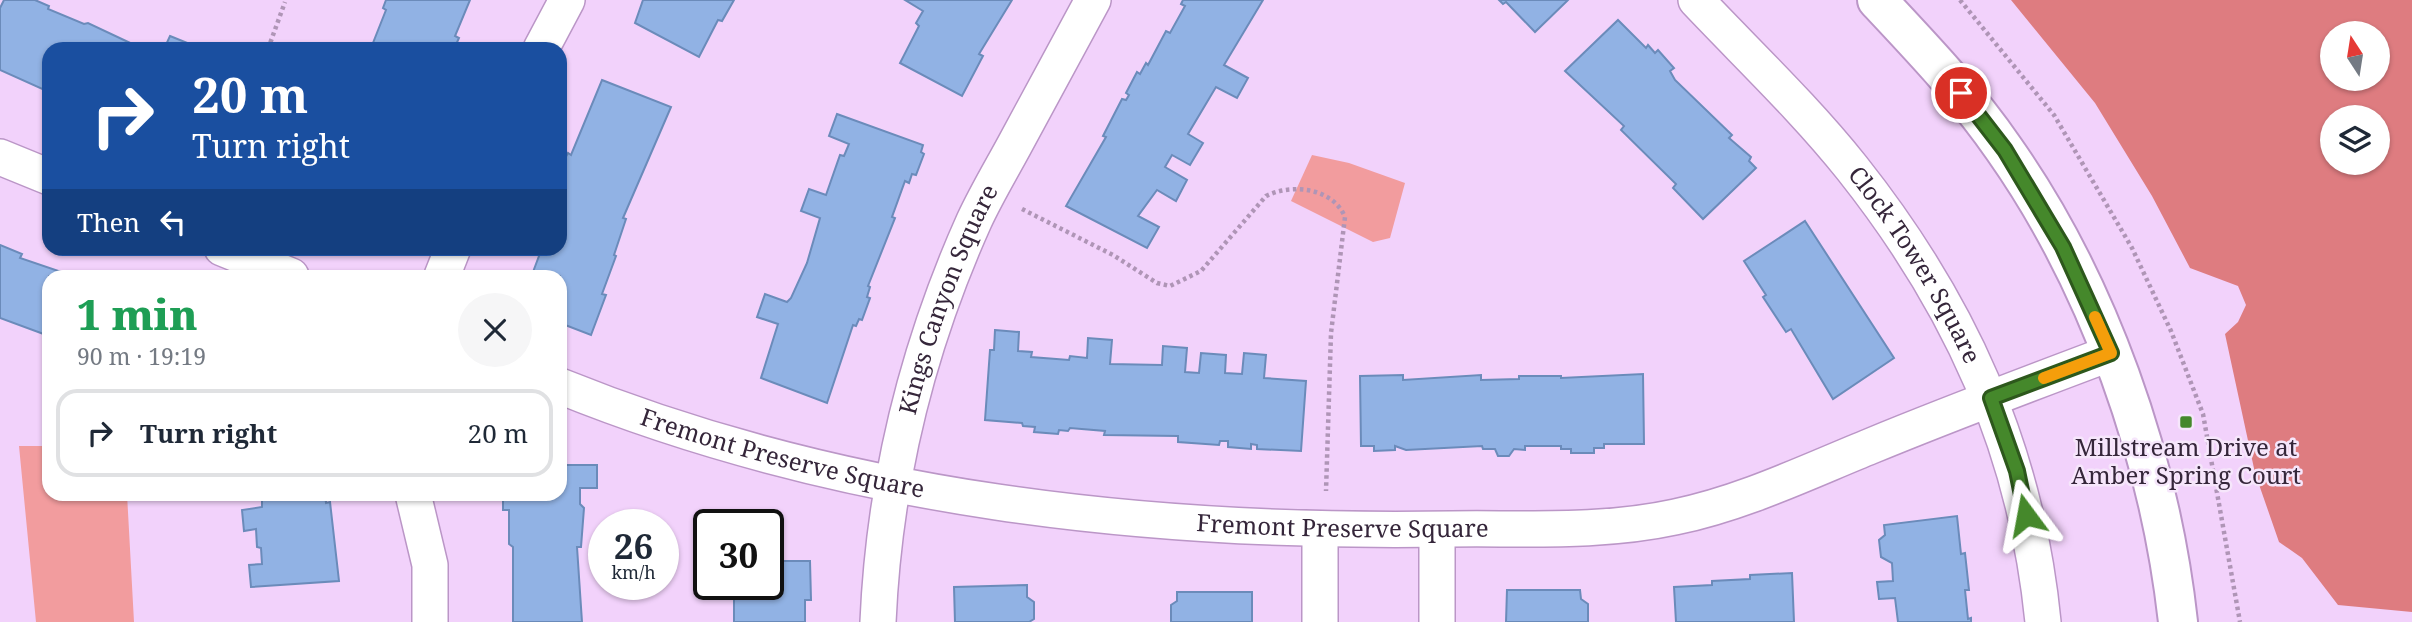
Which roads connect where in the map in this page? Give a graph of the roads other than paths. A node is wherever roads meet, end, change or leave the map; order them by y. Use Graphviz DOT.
graph roads {
  1 [pos="567,0"];
  2 [pos="1093,0"];
  3 [pos="1696,0"];
  4 [pos="1877,0"];
  5 [pos="545,42"];
  6 [pos="0,157"];
  7 [pos="42,174"];
  8 [pos="242,256"];
  9 [pos="276,270"];
  10 [pos="2111,353"];
  11 [pos="567,388"];
  12 [pos="1991,398"];
  13 [pos="891,484"];
  14 [pos="415,501"];
  15 [pos="1320,530"];
  16 [pos="1437,530"];
  17 [pos="430,622"];
  18 [pos="878,622"];
  19 [pos="1320,622"];
  20 [pos="1437,622"];
  21 [pos="2043,622"];
  22 [pos="2178,622"];
  1 -- 5 [label="street"];
  2 -- 13 [label="street, Kings Canyon Square"];
  3 -- 12 [label="street, Clock Tower Square"];
  4 -- 10 [label="street"];
  6 -- 7 [label="street"];
  8 -- 9 [label="street"];
  10 -- 12 [label="street, Fremont Preserve Square"];
  10 -- 22 [label="street"];
  11 -- 13 [label="street, Fremont Preserve Square"];
  12 -- 16 [label="street, Fremont Preserve Square"];
  12 -- 21 [label="street, Clock Tower Square"];
  13 -- 15 [label="street, Fremont Preserve Square"];
  13 -- 18 [label="street, Kings Canyon Square"];
  14 -- 17 [label="street"];
  15 -- 16 [label="street, Fremont Preserve Square"];
  15 -- 19 [label="street"];
  16 -- 20 [label="street"];
}
